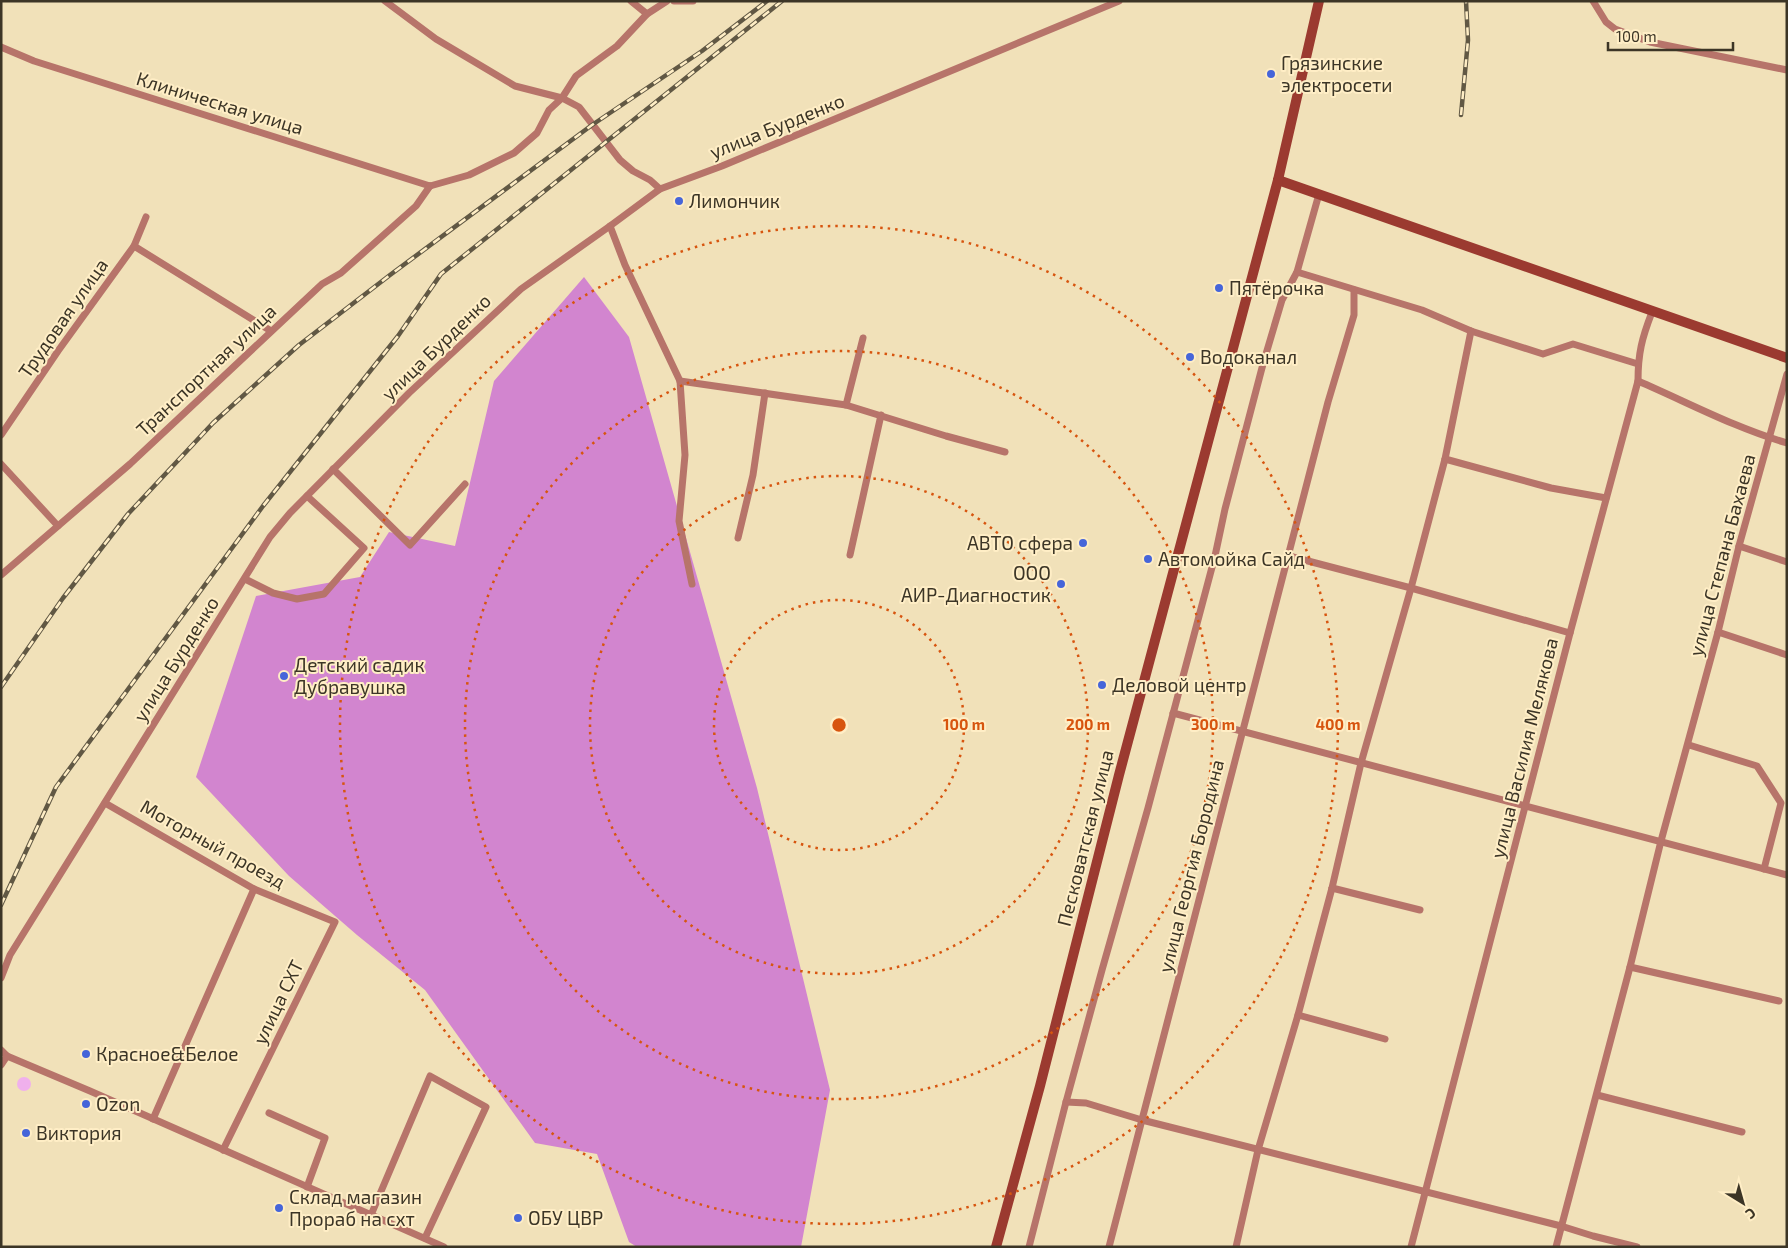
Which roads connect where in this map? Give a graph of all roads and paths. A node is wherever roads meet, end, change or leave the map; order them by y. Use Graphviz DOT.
graph roads {
  1 [pos="385,1"];
  2 [pos="631,1"];
  3 [pos="667,1"];
  4 [pos="674,1"];
  5 [pos="692,1"];
  6 [pos="1119,1"];
  7 [pos="1319,1"];
  8 [pos="1593,1"];
  9 [pos="647,14"];
  10 [pos="1,47"];
  11 [pos="1787,70"];
  12 [pos="562,98"];
  13 [pos="1278,180"];
  14 [pos="430,186"];
  15 [pos="660,189"];
  16 [pos="1319,194"];
  17 [pos="146,217"];
  18 [pos="610,226"];
  19 [pos="134,246"];
  20 [pos="1296,272"];
  21 [pos="1354,290"];
  22 [pos="1652,312"];
  23 [pos="271,331"];
  24 [pos="1471,331"];
  25 [pos="862,338"];
  26 [pos="1787,358"];
  27 [pos="1638,364"];
  28 [pos="1787,374"];
  29 [pos="680,381"];
  30 [pos="1638,381"];
  31 [pos="765,393"];
  32 [pos="846,405"];
  33 [pos="881,415"];
  34 [pos="1,436"];
  35 [pos="1769,438"];
  36 [pos="1787,443"];
  37 [pos="1004,452"];
  38 [pos="1445,460"];
  39 [pos="1,464"];
  40 [pos="333,470"];
  41 [pos="465,484"];
  42 [pos="306,496"];
  43 [pos="1606,498"];
  44 [pos="58,526"];
  45 [pos="738,538"];
  46 [pos="1739,546"];
  47 [pos="850,555"];
  48 [pos="1289,556"];
  49 [pos="1787,562"];
  50 [pos="1,575"];
  51 [pos="245,578"];
  52 [pos="692,584"];
  53 [pos="1411,588"];
  54 [pos="1718,632"];
  55 [pos="1570,633"];
  56 [pos="1787,655"];
  57 [pos="1173,713"];
  58 [pos="1243,730"];
  59 [pos="1689,745"];
  60 [pos="1361,763"];
  61 [pos="106,804"];
  62 [pos="1526,807"];
  63 [pos="1661,842"];
  64 [pos="1764,870"];
  65 [pos="1787,875"];
  66 [pos="1332,888"];
  67 [pos="254,889"];
  68 [pos="1420,910"];
  69 [pos="335,922"];
  70 [pos="1630,966"];
  71 [pos="1,978"];
  72 [pos="1779,1001"];
  73 [pos="1298,1015"];
  74 [pos="1385,1039"];
  75 [pos="1,1050"];
  76 [pos="7,1056"];
  77 [pos="1,1065"];
  78 [pos="1596,1095"];
  79 [pos="1066,1102"];
  80 [pos="269,1113"];
  81 [pos="153,1119"];
  82 [pos="1142,1120"];
  83 [pos="1742,1132"];
  84 [pos="223,1150"];
  85 [pos="1258,1150"];
  86 [pos="307,1186"];
  87 [pos="1424,1192"];
  88 [pos="371,1214"];
  89 [pos="1561,1226"];
  90 [pos="425,1238"];
  91 [pos="444,1247"];
  92 [pos="996,1247"];
  93 [pos="1029,1247"];
  94 [pos="1109,1247"];
  95 [pos="1236,1247"];
  96 [pos="1411,1247"];
  97 [pos="1556,1247"];
  98 [pos="1637,1247"];
  1 -- 12 [label="street"];
  2 -- 9 [label="street"];
  3 -- 9 [label="street"];
  4 -- 5 [label="street"];
  6 -- 15 [label="street, улица Бурденко"];
  7 -- 13 [label="main road, Песковатская улица"];
  8 -- 11 [label="street"];
  9 -- 12 [label="street"];
  10 -- 14 [label="street, Клиническая улица"];
  12 -- 14 [label="street"];
  12 -- 15 [label="street"];
  13 -- 16 [label="main road"];
  13 -- 92 [label="main road, Песковатская улица"];
  14 -- 23 [label="street, Транспортная улица"];
  15 -- 18 [label="street, улица Бурденко"];
  16 -- 20 [label="street"];
  16 -- 22 [label="main road"];
  17 -- 19 [label="street, Трудовая улица"];
  18 -- 29 [label="street"];
  18 -- 40 [label="street, улица Бурденко"];
  19 -- 23 [label="street"];
  19 -- 34 [label="street, Трудовая улица"];
  20 -- 21 [label="street"];
  20 -- 57 [label="street"];
  21 -- 24 [label="street"];
  21 -- 48 [label="street, улица Георгия Бородина"];
  22 -- 26 [label="main road"];
  22 -- 27 [label="street, улица Василия Мелякова"];
  23 -- 44 [label="street, Транспортная улица"];
  24 -- 27 [label="street"];
  24 -- 38 [label="street"];
  25 -- 32 [label="street"];
  27 -- 30 [label="street, улица Василия Мелякова"];
  28 -- 35 [label="street, улица Степана Бахаева"];
  29 -- 31 [label="street"];
  29 -- 52 [label="street"];
  30 -- 35 [label="street"];
  30 -- 43 [label="street, улица Василия Мелякова"];
  31 -- 32 [label="street"];
  31 -- 45 [label="street"];
  32 -- 33 [label="street"];
  33 -- 37 [label="street"];
  33 -- 47 [label="street"];
  35 -- 36 [label="street"];
  35 -- 46 [label="street, улица Степана Бахаева"];
  38 -- 43 [label="street"];
  38 -- 53 [label="street"];
  39 -- 44 [label="street"];
  40 -- 41 [label="street"];
  40 -- 42 [label="street, улица Бурденко"];
  42 -- 51 [label="street, улица Бурденко"];
  42 -- 51 [label="street"];
  43 -- 55 [label="street, улица Василия Мелякова"];
  44 -- 50 [label="street, Транспортная улица"];
  46 -- 49 [label="street"];
  46 -- 54 [label="street, улица Степана Бахаева"];
  48 -- 53 [label="street"];
  48 -- 58 [label="street, улица Георгия Бородина"];
  51 -- 61 [label="street, улица Бурденко"];
  53 -- 55 [label="street"];
  53 -- 60 [label="street"];
  54 -- 56 [label="street"];
  54 -- 59 [label="street, улица Степана Бахаева"];
  55 -- 62 [label="street, улица Василия Мелякова"];
  57 -- 58 [label="street"];
  57 -- 79 [label="street"];
  58 -- 60 [label="street"];
  58 -- 82 [label="street, улица Георгия Бородина"];
  59 -- 63 [label="street, улица Степана Бахаева"];
  59 -- 64 [label="street"];
  60 -- 62 [label="street"];
  60 -- 66 [label="street"];
  61 -- 67 [label="street, Моторный проезд"];
  61 -- 71 [label="street, улица Бурденко"];
  62 -- 63 [label="street"];
  62 -- 87 [label="street, улица Василия Мелякова"];
  63 -- 64 [label="street"];
  63 -- 70 [label="street, улица Степана Бахаева"];
  64 -- 65 [label="street"];
  66 -- 68 [label="street"];
  66 -- 73 [label="street"];
  67 -- 69 [label="street, Моторный проезд"];
  67 -- 81 [label="street"];
  69 -- 84 [label="street, улица СХТ"];
  70 -- 72 [label="street"];
  70 -- 78 [label="street, улица Степана Бахаева"];
  73 -- 74 [label="street"];
  73 -- 85 [label="street"];
  75 -- 76 [label="street"];
  76 -- 77 [label="street"];
  76 -- 81 [label="street"];
  78 -- 83 [label="street"];
  78 -- 89 [label="street, улица Степана Бахаева"];
  79 -- 82 [label="street"];
  79 -- 93 [label="street"];
  80 -- 86 [label="street"];
  81 -- 84 [label="street"];
  82 -- 85 [label="street"];
  82 -- 94 [label="street, улица Георгия Бородина"];
  84 -- 86 [label="street"];
  85 -- 87 [label="street"];
  85 -- 95 [label="street"];
  86 -- 88 [label="street"];
  87 -- 89 [label="street"];
  87 -- 96 [label="street, улица Василия Мелякова"];
  88 -- 90 [label="street"];
  88 -- 90 [label="street"];
  89 -- 97 [label="street, улица Степана Бахаева"];
  89 -- 98 [label="street"];
  90 -- 91 [label="street"];
}
